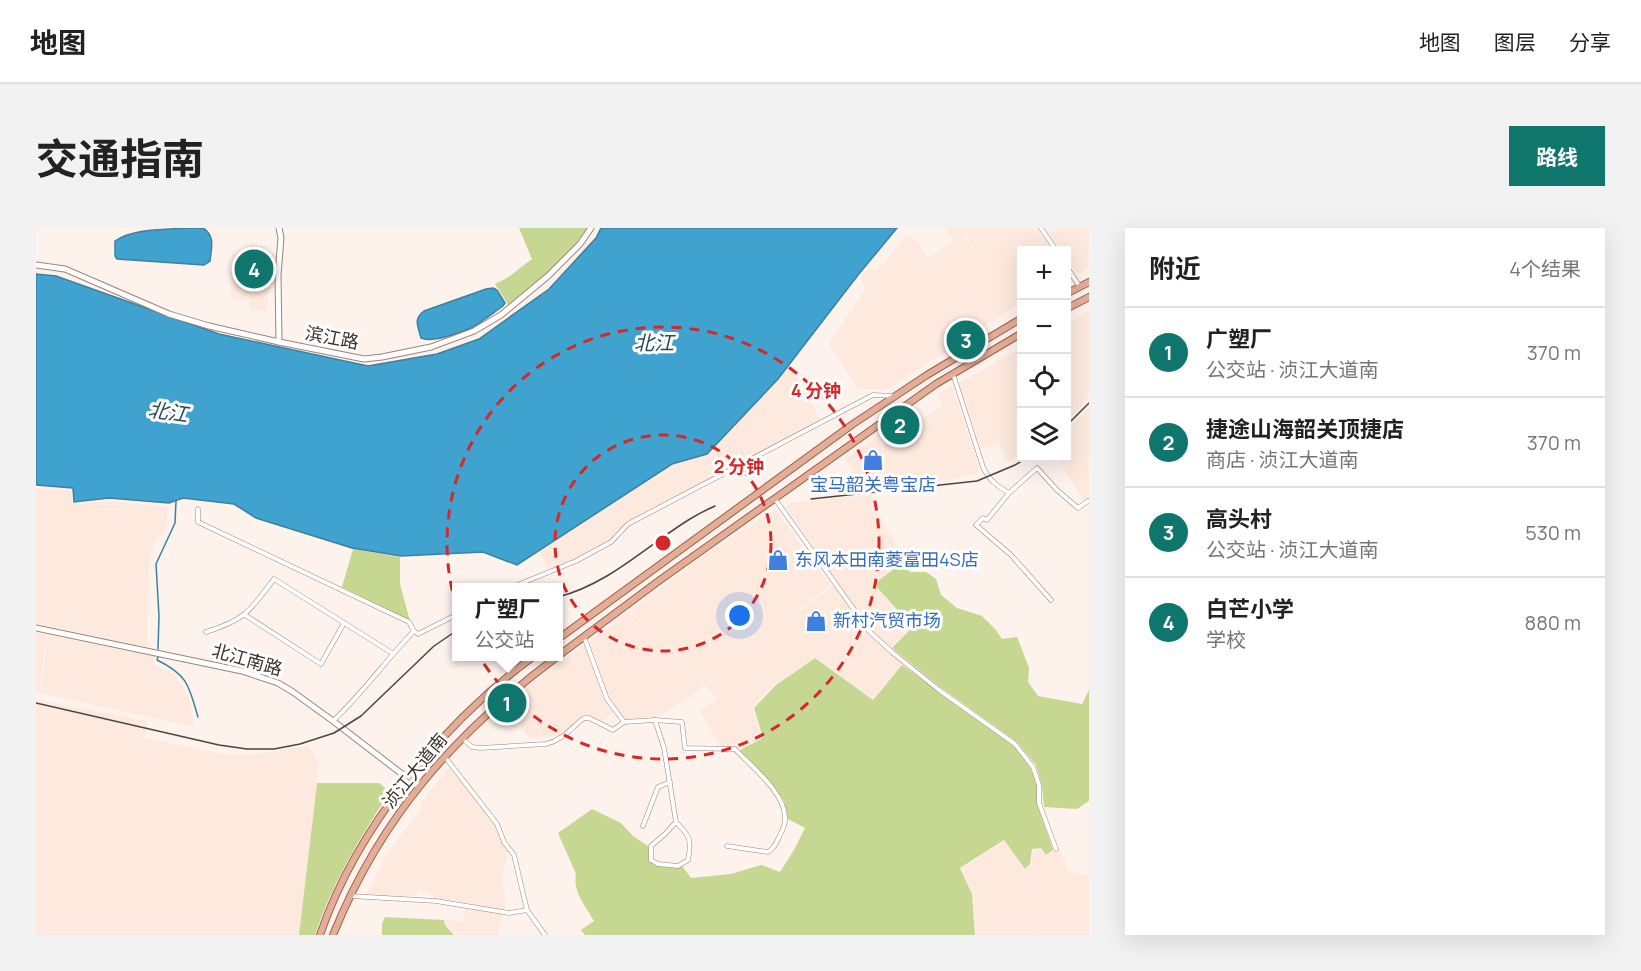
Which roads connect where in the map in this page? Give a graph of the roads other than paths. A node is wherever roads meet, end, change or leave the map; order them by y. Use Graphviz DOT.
graph roads {
  1 [pos="279,228"];
  2 [pos="591,228"];
  3 [pos="1041,228"];
  4 [pos="1053,246"];
  5 [pos="36,265"];
  6 [pos="1071,274"];
  7 [pos="1089,282"];
  8 [pos="1080,287"];
  9 [pos="1071,292"];
  10 [pos="1088,300"];
  11 [pos="1071,307"];
  12 [pos="1017,321"];
  13 [pos="1017,336"];
  14 [pos="279,342"];
  15 [pos="953,374"];
  16 [pos="895,396"];
  17 [pos="903,407"];
  18 [pos="767,487"];
  19 [pos="1009,493"];
  20 [pos="775,498"];
  21 [pos="1088,502"];
  22 [pos="198,509"];
  23 [pos="522,583"];
  24 [pos="1051,600"];
  25 [pos="245,615"];
  26 [pos="452,617"];
  27 [pos="344,623"];
  28 [pos="36,628"];
  29 [pos="414,631"];
  30 [pos="206,632"];
  31 [pos="563,635"];
  32 [pos="584,637"];
  33 [pos="563,652"];
  34 [pos="392,653"];
  35 [pos="528,661"];
  36 [pos="552,661"];
  37 [pos="655,720"];
  38 [pos="333,721"];
  39 [pos="624,722"];
  40 [pos="462,738"];
  41 [pos="444,756"];
  42 [pos="409,779"];
  43 [pos="670,782"];
  44 [pos="419,787"];
  45 [pos="676,822"];
  46 [pos="643,826"];
  47 [pos="727,846"];
  48 [pos="1056,849"];
  49 [pos="350,896"];
  50 [pos="526,910"];
  51 [pos="320,935"];
  52 [pos="333,935"];
  53 [pos="545,935"];
  1 -- 14 [label="street"];
  2 -- 14 [label="street, 滨江路"];
  3 -- 4 [label="street"];
  5 -- 14 [label="street, 滨江路"];
  6 -- 8 [label="street"];
  7 -- 8 [label="main road"];
  8 -- 9 [label="main road"];
  8 -- 10 [label="main road"];
  10 -- 11 [label="main road"];
  12 -- 16 [label="main road"];
  13 -- 15 [label="main road, 浈江大道南"];
  15 -- 17 [label="main road, 浈江大道南"];
  15 -- 19 [label="street"];
  16 -- 17 [label="main road"];
  16 -- 18 [label="main road"];
  16 -- 23 [label="street"];
  17 -- 20 [label="main road, 浈江大道南"];
  18 -- 20 [label="main road"];
  18 -- 31 [label="main road"];
  19 -- 21 [label="street"];
  19 -- 24 [label="street"];
  20 -- 32 [label="main road, 浈江大道南"];
  20 -- 48 [label="street"];
  22 -- 29 [label="street"];
  25 -- 27 [label="street"];
  25 -- 27 [label="street"];
  25 -- 30 [label="street"];
  26 -- 29 [label="street"];
  27 -- 34 [label="street"];
  28 -- 38 [label="street, 北江南路"];
  29 -- 34 [label="street"];
  32 -- 33 [label="main road, 浈江大道南"];
  32 -- 39 [label="street"];
  34 -- 38 [label="street"];
  35 -- 42 [label="main road, 浈江大道南"];
  36 -- 40 [label="main road, 浈江大道南"];
  37 -- 39 [label="street"];
  37 -- 43 [label="street"];
  37 -- 47 [label="street"];
  38 -- 42 [label="street, 北江南路"];
  39 -- 40 [label="street"];
  40 -- 41 [label="main road, 浈江大道南"];
  41 -- 44 [label="main road, 浈江大道南"];
  41 -- 50 [label="street"];
  42 -- 44 [label="street, 北江南路"];
  42 -- 51 [label="main road, 浈江大道南"];
  43 -- 45 [label="street"];
  43 -- 46 [label="street"];
  44 -- 49 [label="main road, 浈江大道南"];
  45 -- 45 [label="street"];
  49 -- 50 [label="street"];
  49 -- 52 [label="main road, 浈江大道南"];
  50 -- 53 [label="street"];
}
